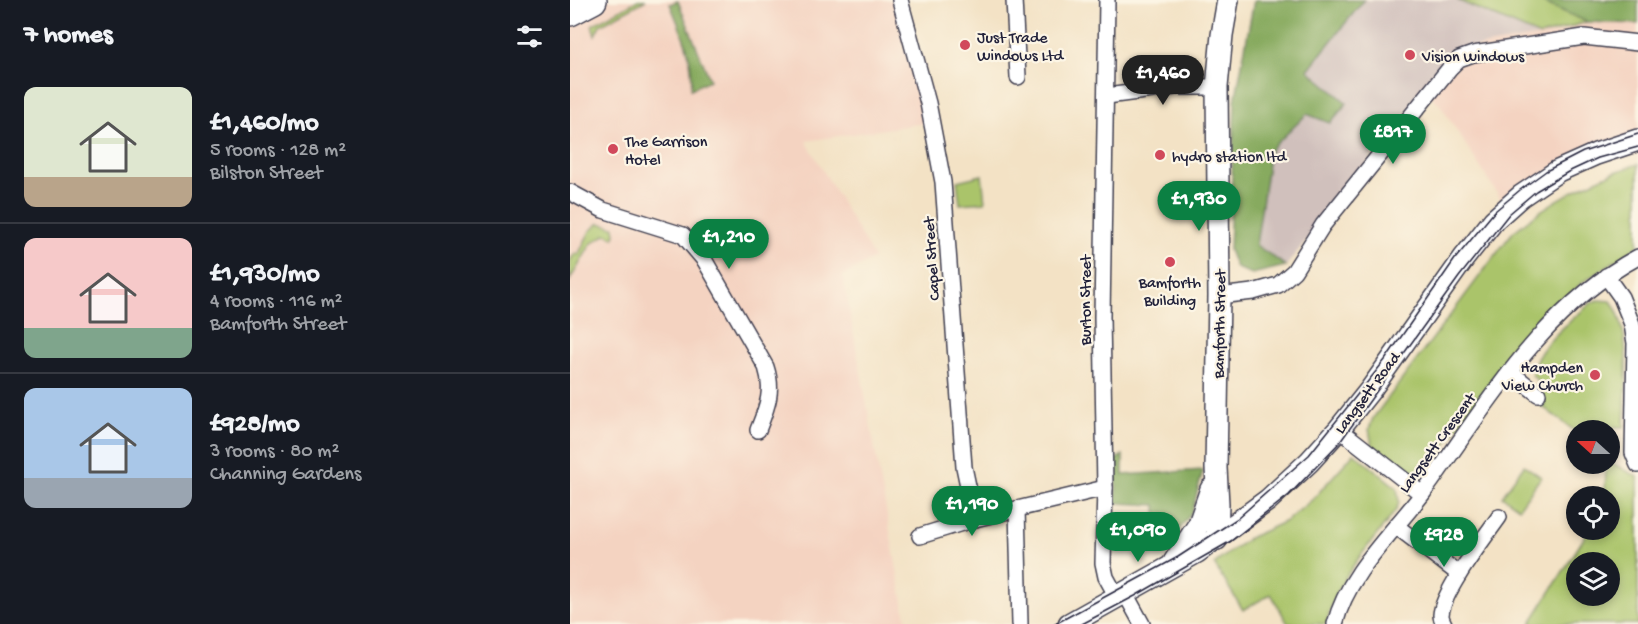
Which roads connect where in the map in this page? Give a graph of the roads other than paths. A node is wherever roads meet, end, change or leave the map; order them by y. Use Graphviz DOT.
graph roads {
  1 [pos="593,0"];
  2 [pos="900,0"];
  3 [pos="1014,0"];
  4 [pos="1107,0"];
  5 [pos="1228,0"];
  6 [pos="570,12"];
  7 [pos="1638,43"];
  8 [pos="1018,77"];
  9 [pos="1217,87"];
  10 [pos="1107,96"];
  11 [pos="1638,140"];
  12 [pos="570,192"];
  13 [pos="1638,257"];
  14 [pos="1606,276"];
  15 [pos="1219,296"];
  16 [pos="1510,372"];
  17 [pos="1538,394"];
  18 [pos="1340,429"];
  19 [pos="758,430"];
  20 [pos="1638,465"];
  21 [pos="1216,468"];
  22 [pos="1106,488"];
  23 [pos="1422,494"];
  24 [pos="1017,509"];
  25 [pos="1499,517"];
  26 [pos="975,519"];
  27 [pos="1396,526"];
  28 [pos="920,536"];
  29 [pos="1217,539"];
  30 [pos="1170,567"];
  31 [pos="1459,574"];
  32 [pos="1121,595"];
  33 [pos="1020,624"];
  34 [pos="1069,624"];
  35 [pos="1143,624"];
  36 [pos="1335,624"];
  37 [pos="1444,624"];
  1 -- 6 [label="highway"];
  2 -- 26 [label="street, Capel Street"];
  3 -- 8 [label="street"];
  4 -- 10 [label="street, Burton Street"];
  5 -- 9 [label="street, Bamforth Street"];
  7 -- 15 [label="street"];
  9 -- 10 [label="street"];
  9 -- 15 [label="street, Bamforth Street"];
  10 -- 22 [label="street, Burton Street"];
  11 -- 18 [label="street, Langsett Road"];
  12 -- 19 [label="street"];
  13 -- 14 [label="street, Langsett Crescent"];
  14 -- 16 [label="street, Langsett Crescent"];
  14 -- 20 [label="street"];
  15 -- 21 [label="street, Bamforth Street"];
  16 -- 17 [label="street"];
  16 -- 23 [label="street, Langsett Crescent"];
  18 -- 23 [label="street"];
  18 -- 29 [label="street, Langsett Road"];
  21 -- 29 [label="street, Bamforth Street"];
  21 -- 30 [label="street, Bamforth Street"];
  22 -- 24 [label="street"];
  22 -- 32 [label="street, Burton Street"];
  23 -- 27 [label="street, Langsett Crescent"];
  24 -- 26 [label="street"];
  24 -- 33 [label="street"];
  25 -- 31 [label="street"];
  26 -- 28 [label="street"];
  27 -- 31 [label="street"];
  27 -- 36 [label="street, Langsett Crescent"];
  29 -- 30 [label="street, Langsett Road"];
  30 -- 32 [label="street, Langsett Road"];
  31 -- 37 [label="street"];
  32 -- 34 [label="street, Langsett Road"];
  32 -- 35 [label="street, Burton Street"];
}
